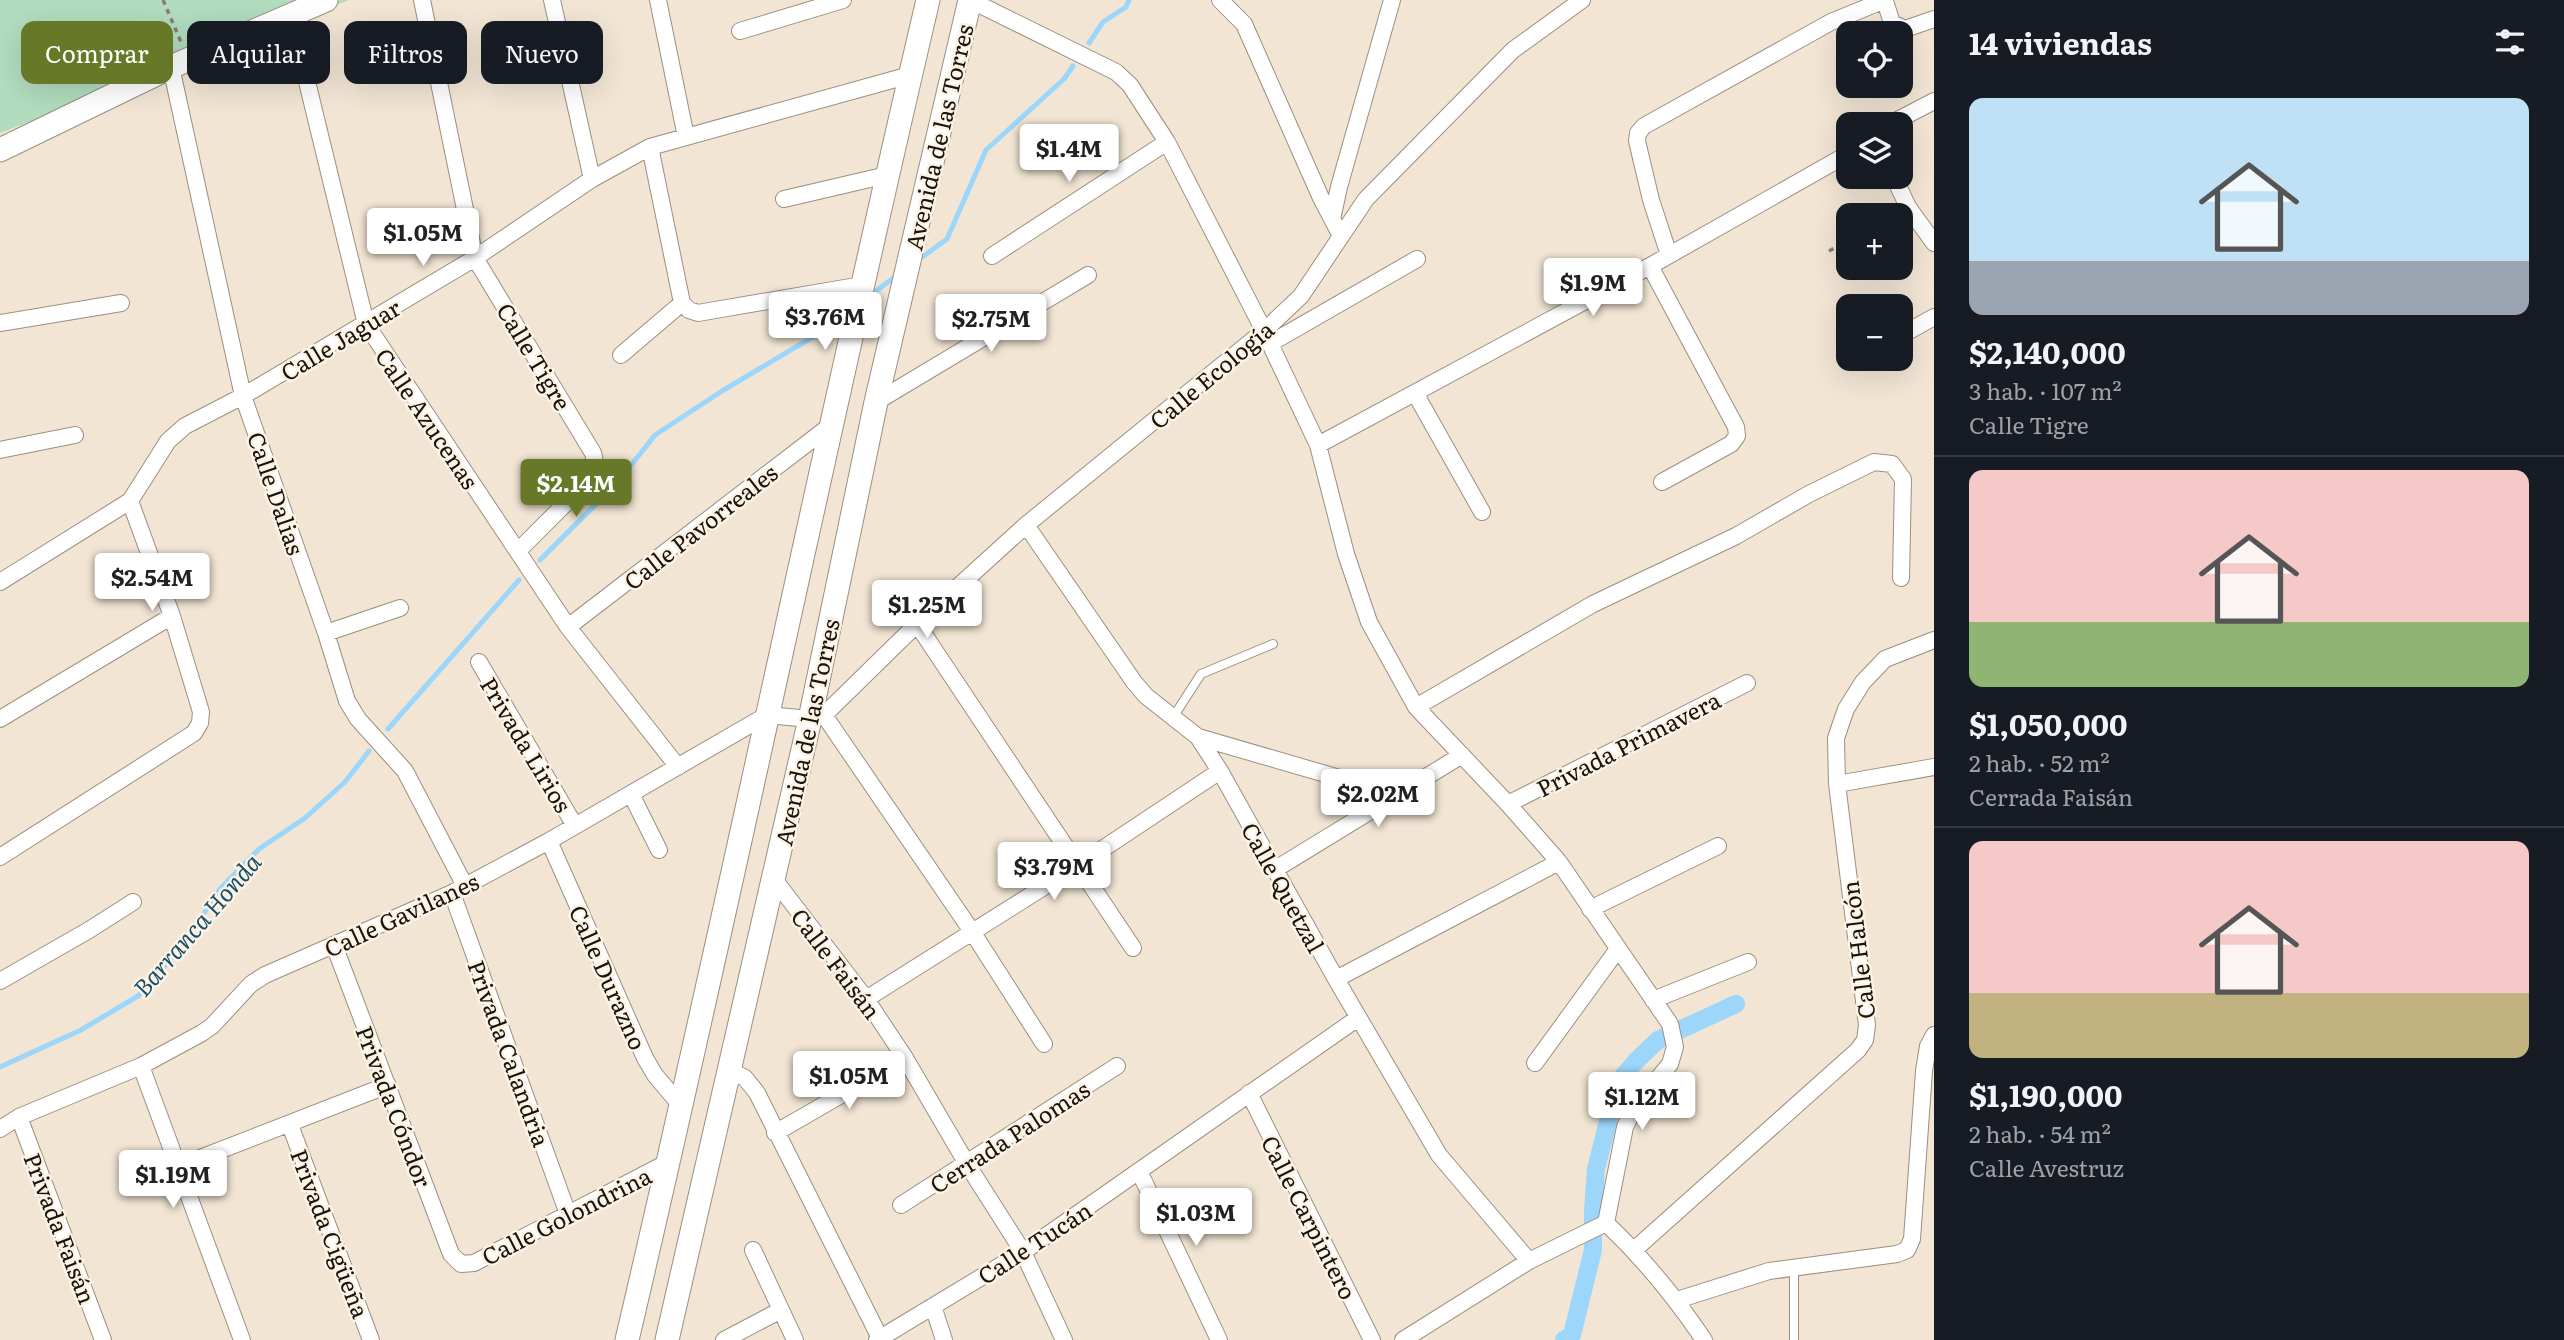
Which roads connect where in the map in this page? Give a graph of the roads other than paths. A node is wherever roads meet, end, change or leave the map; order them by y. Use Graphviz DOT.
graph roads {
  1 [pos="326,0"];
  2 [pos="422,0"];
  3 [pos="552,0"];
  4 [pos="658,0"];
  5 [pos="928,0"];
  6 [pos="970,0"];
  7 [pos="1220,0"];
  8 [pos="1392,0"];
  9 [pos="1582,0"];
  10 [pos="1885,0"];
  11 [pos="836,1"];
  12 [pos="291,16"];
  13 [pos="1934,19"];
  14 [pos="740,31"];
  15 [pos="180,64"];
  16 [pos="910,75"];
  17 [pos="1934,101"];
  18 [pos="1913,112"];
  19 [pos="686,137"];
  20 [pos="1167,142"];
  21 [pos="650,147"];
  22 [pos="0,150"];
  23 [pos="1836,161"];
  24 [pos="887,175"];
  25 [pos="592,179"];
  26 [pos="1900,189"];
  27 [pos="783,200"];
  28 [pos="1332,219"];
  29 [pos="1341,236"];
  30 [pos="1934,243"];
  31 [pos="1669,255"];
  32 [pos="992,256"];
  33 [pos="475,258"];
  34 [pos="1418,259"];
  35 [pos="1650,266"];
  36 [pos="1088,275"];
  37 [pos="862,285"];
  38 [pos="121,303"];
  39 [pos="686,306"];
  40 [pos="1934,317"];
  41 [pos="0,323"];
  42 [pos="366,324"];
  43 [pos="1913,329"];
  44 [pos="1266,338"];
  45 [pos="621,355"];
  46 [pos="1415,393"];
  47 [pos="243,396"];
  48 [pos="876,402"];
  49 [pos="831,425"];
  50 [pos="75,435"];
  51 [pos="1318,445"];
  52 [pos="0,450"];
  53 [pos="1662,482"];
  54 [pos="130,501"];
  55 [pos="1482,512"];
  56 [pos="1026,525"];
  57 [pos="518,551"];
  58 [pos="1901,578"];
  59 [pos="0,582"];
  60 [pos="400,608"];
  61 [pos="172,616"];
  62 [pos="918,624"];
  63 [pos="568,627"];
  64 [pos="326,633"];
  65 [pos="1934,640"];
  66 [pos="1273,645"];
  67 [pos="479,662"];
  68 [pos="1747,683"];
  69 [pos="1416,707"];
  70 [pos="767,715"];
  71 [pos="817,717"];
  72 [pos="0,719"];
  73 [pos="1172,719"];
  74 [pos="1198,737"];
  75 [pos="1462,755"];
  76 [pos="678,767"];
  77 [pos="1934,767"];
  78 [pos="1220,771"];
  79 [pos="1836,784"];
  80 [pos="631,794"];
  81 [pos="1398,795"];
  82 [pos="1508,804"];
  83 [pos="575,826"];
  84 [pos="549,841"];
  85 [pos="1718,846"];
  86 [pos="659,850"];
  87 [pos="0,858"];
  88 [pos="1559,862"];
  89 [pos="1077,866"];
  90 [pos="1274,870"];
  91 [pos="773,878"];
  92 [pos="459,890"];
  93 [pos="133,902"];
  94 [pos="1590,909"];
  95 [pos="973,933"];
  96 [pos="334,944"];
  97 [pos="1133,948"];
  98 [pos="1618,948"];
  99 [pos="1748,962"];
  100 [pos="1336,979"];
  101 [pos="0,981"];
  102 [pos="866,999"];
  103 [pos="1653,1000"];
  104 [pos="1358,1018"];
  105 [pos="1934,1035"];
  106 [pos="1044,1044"];
  107 [pos="905,1058"];
  108 [pos="1535,1063"];
  109 [pos="141,1066"];
  110 [pos="1117,1066"];
  111 [pos="729,1070"];
  112 [pos="388,1085"];
  113 [pos="1249,1093"];
  114 [pos="682,1107"];
  115 [pos="19,1117"];
  116 [pos="290,1125"];
  117 [pos="0,1129"];
  118 [pos="775,1133"];
  119 [pos="670,1161"];
  120 [pos="967,1164"];
  121 [pos="177,1167"];
  122 [pos="1139,1171"];
  123 [pos="901,1205"];
  124 [pos="568,1214"];
  125 [pos="1603,1225"];
  126 [pos="753,1250"];
  127 [pos="1634,1250"];
  128 [pos="1023,1252"];
  129 [pos="1529,1261"];
  130 [pos="461,1264"];
  131 [pos="1794,1268"];
  132 [pos="1677,1300"];
  133 [pos="933,1307"];
  134 [pos="781,1310"];
  135 [pos="879,1339"];
  136 [pos="103,1340"];
  137 [pos="242,1340"];
  138 [pos="371,1340"];
  139 [pos="628,1340"];
  140 [pos="667,1340"];
  141 [pos="724,1340"];
  142 [pos="794,1340"];
  143 [pos="944,1340"];
  144 [pos="1064,1340"];
  145 [pos="1219,1340"];
  146 [pos="1372,1340"];
  147 [pos="1403,1340"];
  148 [pos="1704,1340"];
  149 [pos="1794,1340"];
  1 -- 12 [label="main road"];
  2 -- 33 [label="street, Calle Tigre"];
  3 -- 25 [label="street"];
  4 -- 19 [label="street"];
  5 -- 16 [label="main road, Avenida de las Torres"];
  6 -- 20 [label="street"];
  6 -- 48 [label="main road, Avenida de las Torres"];
  7 -- 28 [label="street"];
  8 -- 28 [label="street"];
  9 -- 29 [label="street, Calle Ecología"];
  10 -- 13 [label="street"];
  10 -- 31 [label="street"];
  11 -- 14 [label="street"];
  12 -- 15 [label="main road"];
  12 -- 42 [label="street, Calle Azucenas"];
  15 -- 22 [label="main road"];
  15 -- 47 [label="street, Calle Dalias"];
  16 -- 19 [label="street, Calle Jaguar"];
  16 -- 24 [label="main road, Avenida de las Torres"];
  17 -- 18 [label="street"];
  19 -- 21 [label="street, Calle Jaguar"];
  20 -- 32 [label="street"];
  20 -- 44 [label="street"];
  21 -- 25 [label="street, Calle Jaguar"];
  21 -- 39 [label="street"];
  23 -- 31 [label="street"];
  24 -- 27 [label="street"];
  24 -- 37 [label="main road, Avenida de las Torres"];
  25 -- 33 [label="street, Calle Jaguar"];
  26 -- 30 [label="street"];
  28 -- 29 [label="street"];
  29 -- 44 [label="street, Calle Ecología"];
  31 -- 35 [label="street"];
  33 -- 42 [label="street, Calle Jaguar"];
  33 -- 57 [label="street, Calle Tigre"];
  34 -- 44 [label="street"];
  35 -- 46 [label="street"];
  35 -- 53 [label="street"];
  36 -- 48 [label="street"];
  37 -- 39 [label="street"];
  37 -- 49 [label="main road, Avenida de las Torres"];
  38 -- 41 [label="street"];
  39 -- 45 [label="street"];
  40 -- 43 [label="street"];
  42 -- 47 [label="street, Calle Jaguar"];
  42 -- 57 [label="street, Calle Azucenas"];
  44 -- 51 [label="street"];
  44 -- 56 [label="street, Calle Ecología"];
  46 -- 51 [label="street"];
  46 -- 55 [label="street"];
  47 -- 54 [label="street, Calle Jaguar"];
  47 -- 64 [label="street, Calle Dalias"];
  48 -- 71 [label="main road, Avenida de las Torres"];
  49 -- 63 [label="street, Calle Pavorreales"];
  49 -- 70 [label="main road, Avenida de las Torres"];
  50 -- 52 [label="street"];
  51 -- 69 [label="street"];
  54 -- 59 [label="street, Calle Jaguar"];
  54 -- 61 [label="street"];
  56 -- 62 [label="street, Calle Ecología"];
  56 -- 73 [label="street, Calle Quetzal"];
  57 -- 63 [label="street, Calle Azucenas"];
  58 -- 69 [label="street"];
  60 -- 64 [label="street"];
  61 -- 72 [label="street"];
  61 -- 87 [label="street"];
  62 -- 71 [label="street, Calle Ecología"];
  62 -- 89 [label="street"];
  63 -- 76 [label="street, Calle Azucenas"];
  64 -- 92 [label="street, Calle Dalias"];
  65 -- 79 [label="street, Calle Halcón"];
  66 -- 73 [label="lane"];
  67 -- 83 [label="street, Privada Lirios"];
  68 -- 82 [label="street, Privada Primavera"];
  69 -- 75 [label="street"];
  70 -- 71 [label="street"];
  70 -- 76 [label="street, Calle Gavilanes"];
  70 -- 114 [label="main road, Avenida de las Torres"];
  71 -- 91 [label="main road, Avenida de las Torres"];
  71 -- 95 [label="street"];
  73 -- 74 [label="street, Calle Quetzal"];
  74 -- 78 [label="street, Calle Quetzal"];
  74 -- 81 [label="street"];
  75 -- 81 [label="street"];
  75 -- 82 [label="street"];
  76 -- 80 [label="street, Calle Gavilanes"];
  77 -- 79 [label="street"];
  78 -- 89 [label="street"];
  78 -- 90 [label="street, Calle Quetzal"];
  79 -- 127 [label="street, Calle Halcón"];
  80 -- 83 [label="street, Calle Gavilanes"];
  80 -- 86 [label="street"];
  81 -- 90 [label="street"];
  82 -- 88 [label="street"];
  83 -- 84 [label="street, Calle Gavilanes"];
  84 -- 92 [label="street, Calle Gavilanes"];
  84 -- 114 [label="street, Calle Durazno"];
  85 -- 94 [label="street"];
  88 -- 94 [label="street"];
  88 -- 100 [label="street"];
  89 -- 95 [label="street"];
  89 -- 97 [label="street"];
  90 -- 100 [label="street, Calle Quetzal"];
  91 -- 102 [label="street, Calle Faisán"];
  91 -- 111 [label="main road, Avenida de las Torres"];
  92 -- 96 [label="street, Calle Gavilanes"];
  92 -- 124 [label="street, Privada Calandria"];
  93 -- 101 [label="street"];
  94 -- 98 [label="street"];
  95 -- 102 [label="street"];
  95 -- 106 [label="street"];
  96 -- 109 [label="street, Calle Gavilanes"];
  96 -- 112 [label="street, Privada Cóndor"];
  98 -- 103 [label="street"];
  98 -- 108 [label="street"];
  99 -- 103 [label="street"];
  100 -- 104 [label="street, Calle Quetzal"];
  102 -- 107 [label="street, Calle Faisán"];
  103 -- 125 [label="street"];
  104 -- 113 [label="street, Calle Tucán"];
  104 -- 129 [label="street, Calle Quetzal"];
  105 -- 131 [label="street"];
  107 -- 118 [label="street"];
  107 -- 120 [label="street, Calle Faisán"];
  109 -- 115 [label="street, Calle Gavilanes"];
  109 -- 121 [label="street"];
  110 -- 120 [label="street, Cerrada Palomas"];
  111 -- 118 [label="street"];
  111 -- 140 [label="main road, Avenida de las Torres"];
  112 -- 116 [label="street"];
  112 -- 130 [label="street, Privada Cóndor"];
  113 -- 122 [label="street, Calle Tucán"];
  113 -- 146 [label="street, Calle Carpintero"];
  114 -- 119 [label="main road, Avenida de las Torres"];
  115 -- 117 [label="street, Calle Gavilanes"];
  115 -- 136 [label="street, Privada Faisán"];
  116 -- 121 [label="street"];
  116 -- 138 [label="street, Privada Cigüeña"];
  118 -- 135 [label="street"];
  119 -- 124 [label="street, Calle Golondrina"];
  119 -- 139 [label="main road, Avenida de las Torres"];
  120 -- 123 [label="street, Cerrada Palomas"];
  120 -- 128 [label="street, Calle Faisán"];
  121 -- 137 [label="street"];
  122 -- 128 [label="street, Calle Tucán"];
  122 -- 145 [label="street"];
  124 -- 130 [label="street, Calle Golondrina"];
  125 -- 127 [label="street"];
  125 -- 129 [label="street"];
  126 -- 134 [label="street"];
  127 -- 132 [label="street"];
  128 -- 133 [label="street, Calle Tucán"];
  128 -- 144 [label="street, Calle Faisán"];
  129 -- 147 [label="street"];
  131 -- 132 [label="street"];
  131 -- 149 [label="lane"];
  132 -- 148 [label="street"];
  133 -- 135 [label="street, Calle Tucán"];
  133 -- 143 [label="street"];
  134 -- 141 [label="street"];
  134 -- 142 [label="street"];
}
